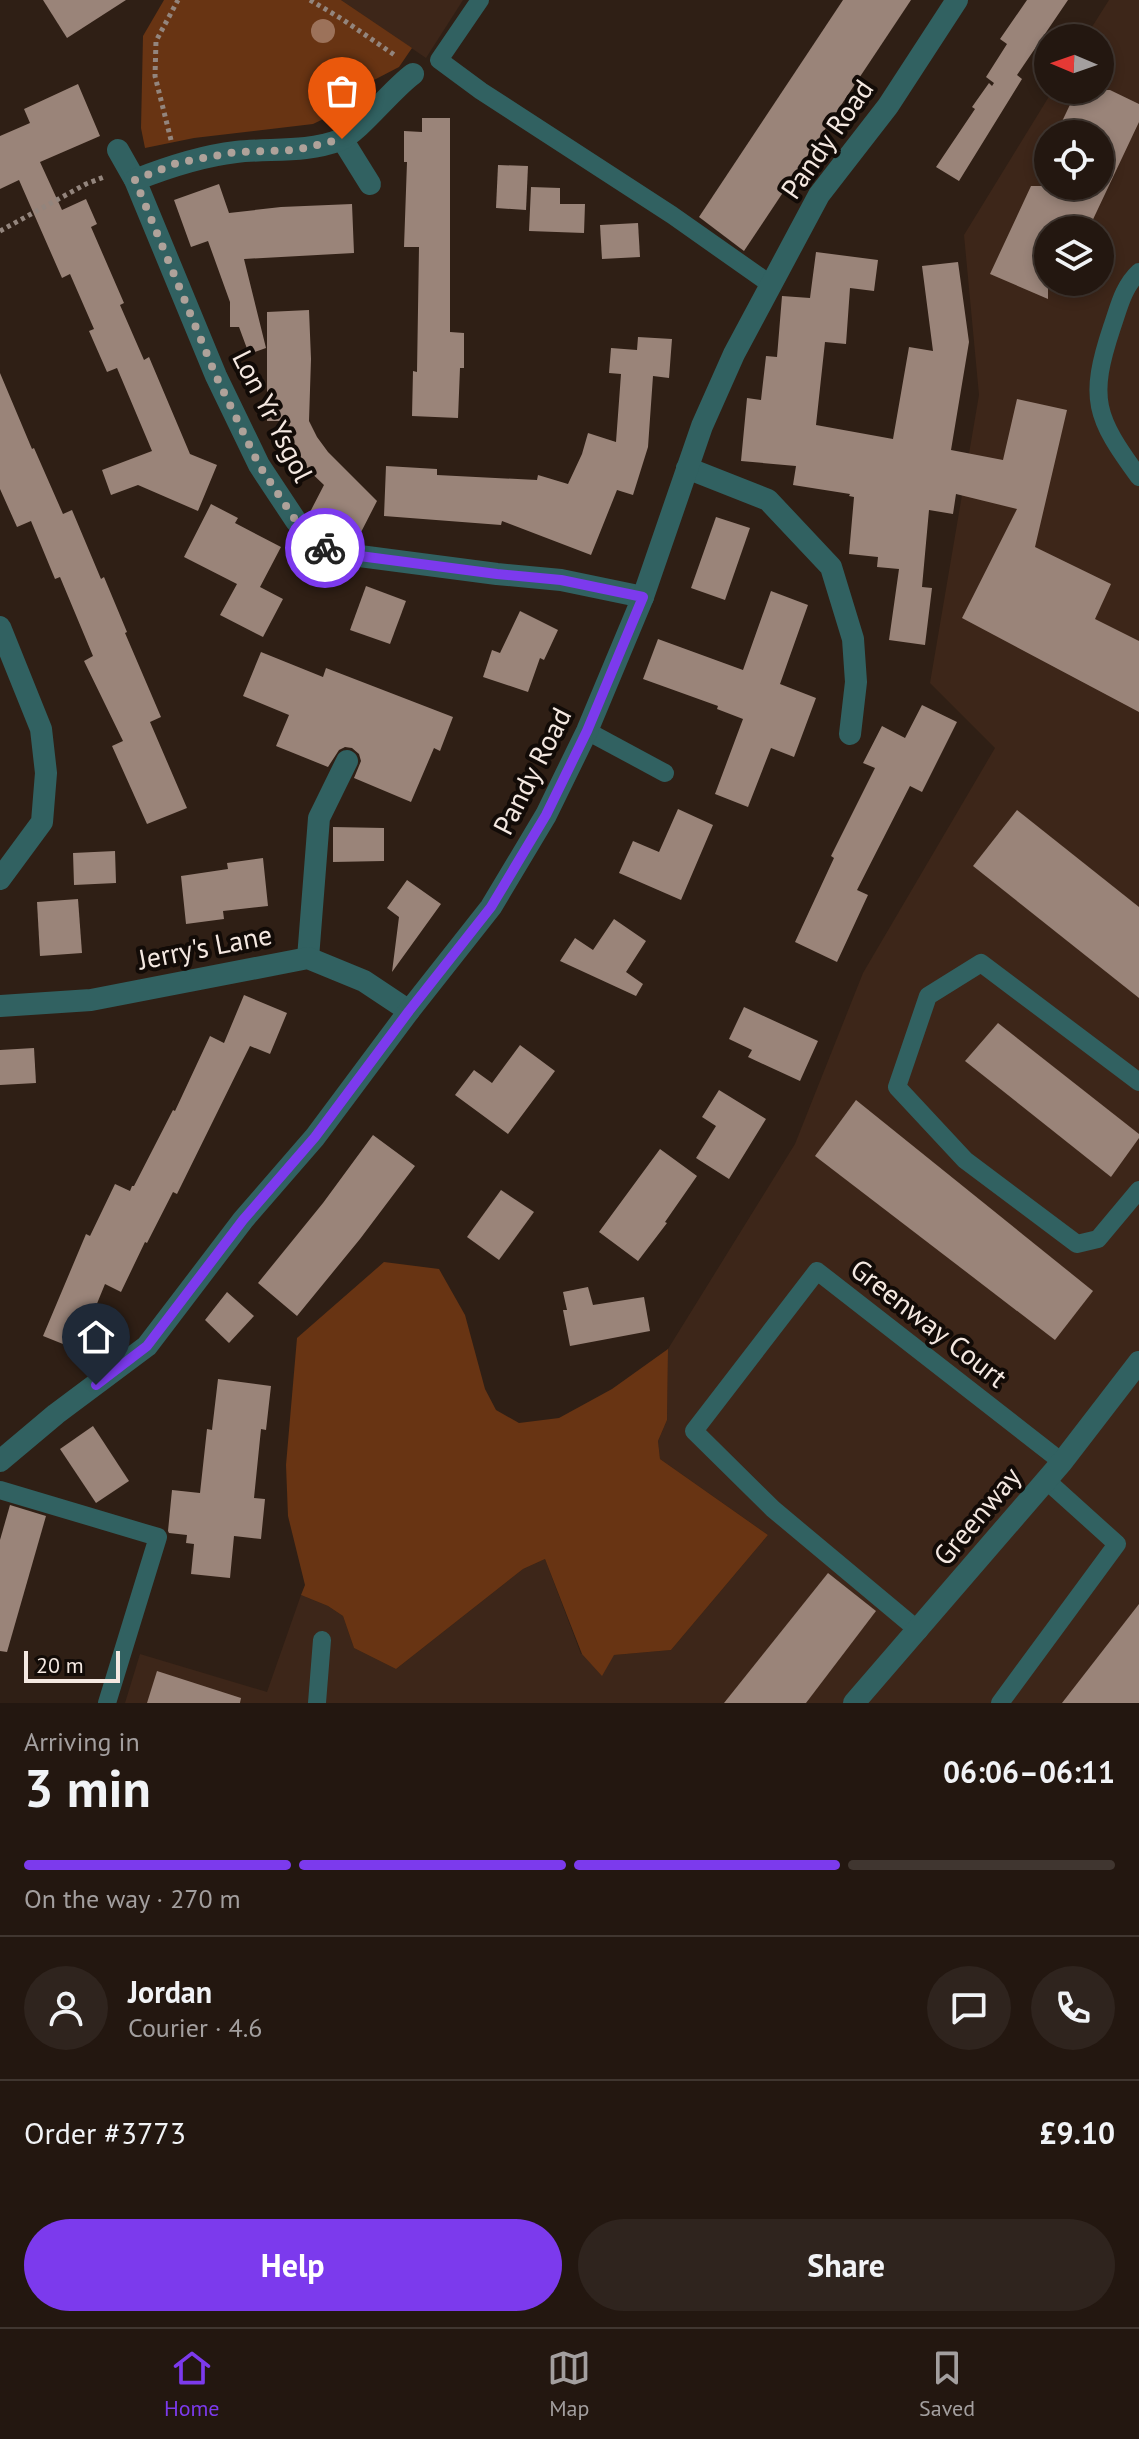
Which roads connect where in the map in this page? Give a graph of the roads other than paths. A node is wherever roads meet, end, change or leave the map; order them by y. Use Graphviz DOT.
graph roads {
  1 [pos="480,0"];
  2 [pos="957,0"];
  3 [pos="439,60"];
  4 [pos="413,74"];
  5 [pos="342,139"];
  6 [pos="370,184"];
  7 [pos="1139,272"];
  8 [pos="770,284"];
  9 [pos="687,468"];
  10 [pos="1139,477"];
  11 [pos="643,597"];
  12 [pos="0,627"];
  13 [pos="587,731"];
  14 [pos="850,734"];
  15 [pos="347,761"];
  16 [pos="665,773"];
  17 [pos="0,879"];
  18 [pos="308,958"];
  19 [pos="0,1006"];
  20 [pos="409,1011"];
  21 [pos="1139,1082"];
  22 [pos="1139,1190"];
  23 [pos="1139,1362"];
  24 [pos="0,1461"];
  25 [pos="1062,1462"];
  26 [pos="1046,1480"];
  27 [pos="0,1490"];
  28 [pos="919,1631"];
  29 [pos="322,1640"];
  30 [pos="107,1703"];
  31 [pos="317,1703"];
  32 [pos="854,1703"];
  33 [pos="1000,1703"];
  1 -- 3 [label="lane"];
  2 -- 8 [label="street, Pandy Road"];
  3 -- 4 [label="lane"];
  3 -- 8 [label="lane"];
  4 -- 5 [label="street"];
  5 -- 6 [label="street"];
  5 -- 11 [label="street, Lon Yr Ysgol"];
  7 -- 10 [label="lane"];
  8 -- 9 [label="street, Pandy Road"];
  9 -- 11 [label="street, Pandy Road"];
  9 -- 14 [label="street"];
  11 -- 13 [label="street, Pandy Road"];
  12 -- 17 [label="street"];
  13 -- 16 [label="lane"];
  13 -- 20 [label="street, Pandy Road"];
  15 -- 18 [label="street"];
  18 -- 19 [label="street, Jerry's Lane"];
  18 -- 20 [label="street, Jerry's Lane"];
  20 -- 24 [label="street, Pandy Road"];
  21 -- 22 [label="lane"];
  23 -- 25 [label="street, Greenway"];
  25 -- 26 [label="street, Greenway"];
  25 -- 28 [label="lane, Greenway Court"];
  26 -- 28 [label="street, Greenway"];
  26 -- 33 [label="lane"];
  27 -- 30 [label="lane"];
  28 -- 32 [label="street, Greenway"];
  29 -- 31 [label="lane"];
}
